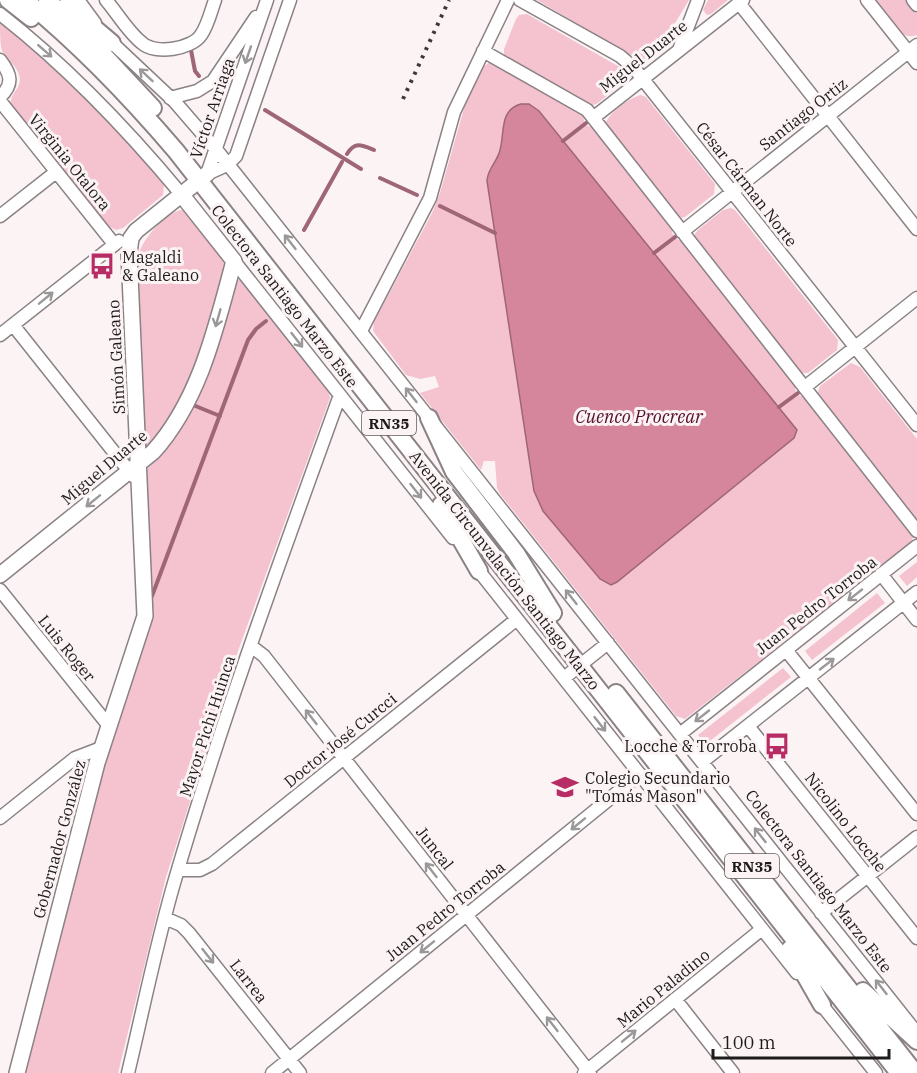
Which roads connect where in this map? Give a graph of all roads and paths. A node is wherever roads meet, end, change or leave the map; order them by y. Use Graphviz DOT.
graph roads {
  1 [pos="8,0"];
  2 [pos="25,0"];
  3 [pos="46,0"];
  4 [pos="61,0"];
  5 [pos="78,0"];
  6 [pos="106,0"];
  7 [pos="215,0"];
  8 [pos="267,0"];
  9 [pos="290,0"];
  10 [pos="508,0"];
  11 [pos="520,0"];
  12 [pos="698,0"];
  13 [pos="867,0"];
  14 [pos="913,0"];
  15 [pos="741,2"];
  16 [pos="917,5"];
  17 [pos="0,14"];
  18 [pos="112,43"];
  19 [pos="913,49"];
  20 [pos="483,51"];
  21 [pos="678,51"];
  22 [pos="0,60"];
  23 [pos="917,63"];
  24 [pos="643,79"];
  25 [pos="117,85"];
  26 [pos="170,98"];
  27 [pos="0,99"];
  28 [pos="828,116"];
  29 [pos="593,118"];
  30 [pos="216,149"];
  31 [pos="229,164"];
  32 [pos="56,172"];
  33 [pos="203,177"];
  34 [pos="732,192"];
  35 [pos="182,194"];
  36 [pos="0,216"];
  37 [pos="917,229"];
  38 [pos="682,232"];
  39 [pos="130,241"];
  40 [pos="114,244"];
  41 [pos="234,261"];
  42 [pos="917,298"];
  43 [pos="13,324"];
  44 [pos="361,331"];
  45 [pos="0,335"];
  46 [pos="855,347"];
  47 [pos="353,376"];
  48 [pos="805,387"];
  49 [pos="340,395"];
  50 [pos="429,418"];
  51 [pos="917,425"];
  52 [pos="134,468"];
  53 [pos="917,531"];
  54 [pos="917,546"];
  55 [pos="479,571"];
  56 [pos="881,574"];
  57 [pos="0,575"];
  58 [pos="0,590"];
  59 [pos="917,592"];
  60 [pos="904,603"];
  61 [pos="553,613"];
  62 [pos="145,616"];
  63 [pos="517,619"];
  64 [pos="917,620"];
  65 [pos="608,643"];
  66 [pos="251,646"];
  67 [pos="786,650"];
  68 [pos="584,662"];
  69 [pos="564,678"];
  70 [pos="809,678"];
  71 [pos="109,726"];
  72 [pos="748,726"];
  73 [pos="680,734"];
  74 [pos="101,748"];
  75 [pos="344,758"];
  76 [pos="702,762"];
  77 [pos="640,774"];
  78 [pos="917,814"];
  79 [pos="0,818"];
  80 [pos="708,830"];
  81 [pos="917,837"];
  82 [pos="744,855"];
  83 [pos="178,870"];
  84 [pos="868,876"];
  85 [pos="821,913"];
  86 [pos="466,915"];
  87 [pos="165,918"];
  88 [pos="762,929"];
  89 [pos="917,938"];
  90 [pos="675,999"];
  91 [pos="822,1005"];
  92 [pos="917,1033"];
  93 [pos="917,1041"];
  94 [pos="289,1059"];
  95 [pos="587,1072"];
  96 [pos="17,1073"];
  97 [pos="128,1073"];
  98 [pos="272,1073"];
  99 [pos="300,1073"];
  100 [pos="733,1073"];
  101 [pos="876,1073"];
  102 [pos="899,1073"];
  103 [pos="915,1073"];
  1 -- 25 [label="highway"];
  2 -- 25 [label="highway, Avenida Circunvalación Santiago Marzo / RN35"];
  3 -- 33 [label="highway, Avenida Circunvalación Santiago Marzo / RN35"];
  4 -- 18 [label="highway"];
  5 -- 18 [label="street, Colectora Santiago Marzo Este"];
  6 -- 7 [label="street"];
  8 -- 26 [label="street"];
  8 -- 30 [label="street, Víctor Arriaga, one-way"];
  9 -- 31 [label="street, Víctor Arriaga"];
  10 -- 20 [label="street"];
  11 -- 24 [label="street, César Cárman Norte"];
  12 -- 21 [label="street"];
  13 -- 19 [label="street"];
  14 -- 16 [label="street"];
  15 -- 21 [label="street, Miguel Duarte"];
  15 -- 28 [label="street"];
  17 -- 35 [label="street, Colectora Santiago Marzo Este, one-way"];
  26 -- 18 [label="street, Colectora Santiago Marzo Este, one-way"];
  19 -- 23 [label="street"];
  19 -- 28 [label="street, Santiago Ortiz"];
  20 -- 29 [label="street"];
  20 -- 44 [label="street"];
  21 -- 24 [label="street, Miguel Duarte"];
  22 -- 27 [label="street, Virginia Otalora"];
  24 -- 29 [label="street, Miguel Duarte"];
  24 -- 34 [label="street, César Cárman Norte"];
  25 -- 33 [label="highway, Avenida Circunvalación Santiago Marzo / RN35"];
  26 -- 30 [label="street, Colectora Santiago Marzo Este"];
  27 -- 32 [label="street, Virginia Otalora"];
  28 -- 34 [label="street, Santiago Ortiz"];
  28 -- 37 [label="street"];
  29 -- 38 [label="street"];
  30 -- 31 [label="street, Colectora Santiago Marzo Este"];
  30 -- 33 [label="street, Víctor Arriaga"];
  31 -- 33 [label="street, Víctor Arriaga"];
  44 -- 31 [label="street, Colectora Santiago Marzo Este, one-way"];
  32 -- 36 [label="street"];
  32 -- 40 [label="street, Virginia Otalora"];
  33 -- 35 [label="main road"];
  33 -- 47 [label="highway, Avenida Circunvalación Santiago Marzo / RN35"];
  33 -- 61 [label="highway, Avenida Circunvalación Santiago Marzo / RN35"];
  34 -- 38 [label="street, Santiago Ortiz"];
  34 -- 46 [label="street, César Cárman Norte"];
  35 -- 39 [label="main road"];
  35 -- 41 [label="main road, Colectora Santiago Marzo Este"];
  38 -- 48 [label="street"];
  39 -- 40 [label="street"];
  39 -- 52 [label="main road, Simón Galeano"];
  43 -- 40 [label="street, one-way"];
  41 -- 49 [label="street, Colectora Santiago Marzo Este, one-way"];
  41 -- 52 [label="main road, Miguel Duarte, one-way"];
  42 -- 46 [label="street"];
  43 -- 45 [label="street"];
  43 -- 52 [label="street"];
  50 -- 44 [label="street, Colectora Santiago Marzo Este, one-way"];
  46 -- 48 [label="street"];
  46 -- 51 [label="street, César Cárman Norte"];
  47 -- 55 [label="highway"];
  47 -- 68 [label="highway, Avenida Circunvalación Santiago Marzo / RN35"];
  48 -- 53 [label="street"];
  49 -- 55 [label="street, Colectora Santiago Marzo Este, one-way"];
  49 -- 66 [label="street, Mayor Pichi Huinca"];
  50 -- 61 [label="highway"];
  65 -- 50 [label="street, Colectora Santiago Marzo Este, one-way"];
  52 -- 57 [label="main road, Miguel Duarte, one-way"];
  52 -- 62 [label="main road, Simón Galeano"];
  54 -- 56 [label="street, Juan Pedro Torroba"];
  55 -- 63 [label="street, Colectora Santiago Marzo Este"];
  56 -- 60 [label="street"];
  56 -- 67 [label="street, Juan Pedro Torroba, one-way"];
  58 -- 71 [label="street, Luis Roger"];
  59 -- 60 [label="street"];
  60 -- 64 [label="street"];
  70 -- 60 [label="street, one-way"];
  61 -- 68 [label="highway, Avenida Circunvalación Santiago Marzo / RN35"];
  62 -- 71 [label="main road, Gobernador González"];
  63 -- 69 [label="street, Colectora Santiago Marzo Este"];
  63 -- 75 [label="street, Doctor José Curcci"];
  65 -- 68 [label="street"];
  65 -- 73 [label="street, Colectora Santiago Marzo Este"];
  75 -- 66 [label="street, Juncal, one-way"];
  66 -- 83 [label="street, Mayor Pichi Huinca"];
  67 -- 70 [label="street"];
  67 -- 73 [label="street, Juan Pedro Torroba, one-way"];
  68 -- 69 [label="street"];
  68 -- 80 [label="highway, Avenida Circunvalación Santiago Marzo / RN35"];
  68 -- 82 [label="highway, Avenida Circunvalación Santiago Marzo / RN35"];
  69 -- 77 [label="street, Colectora Santiago Marzo Este, one-way"];
  70 -- 72 [label="street"];
  70 -- 78 [label="street"];
  71 -- 74 [label="main road, Gobernador González"];
  72 -- 76 [label="street"];
  72 -- 84 [label="street, Nicolino Locche"];
  73 -- 76 [label="street, Colectora Santiago Marzo Este"];
  74 -- 79 [label="street"];
  74 -- 96 [label="main road, Gobernador González"];
  75 -- 83 [label="street, Doctor José Curcci"];
  86 -- 75 [label="street, Juncal, one-way"];
  85 -- 76 [label="street, Colectora Santiago Marzo Este, one-way"];
  77 -- 86 [label="street, Juan Pedro Torroba, one-way"];
  77 -- 88 [label="street, Colectora Santiago Marzo Este"];
  80 -- 91 [label="highway"];
  80 -- 102 [label="highway, Avenida Circunvalación Santiago Marzo / RN35"];
  81 -- 84 [label="street"];
  82 -- 93 [label="highway"];
  82 -- 103 [label="highway, Avenida Circunvalación Santiago Marzo / RN35"];
  83 -- 87 [label="street, Mayor Pichi Huinca"];
  84 -- 85 [label="street"];
  84 -- 89 [label="street, Nicolino Locche"];
  92 -- 85 [label="street, Colectora Santiago Marzo Este, one-way"];
  86 -- 94 [label="street, Juan Pedro Torroba, one-way"];
  95 -- 86 [label="street, Juncal, one-way"];
  87 -- 94 [label="street, Larrea, one-way"];
  87 -- 97 [label="street, Mayor Pichi Huinca"];
  88 -- 90 [label="street, Mario Paladino"];
  88 -- 91 [label="street, Colectora Santiago Marzo Este"];
  95 -- 90 [label="street, Mario Paladino, one-way"];
  90 -- 100 [label="street"];
  91 -- 101 [label="street, Colectora Santiago Marzo Este"];
  94 -- 98 [label="street, Juan Pedro Torroba"];
  94 -- 99 [label="street, Larrea"];
}
